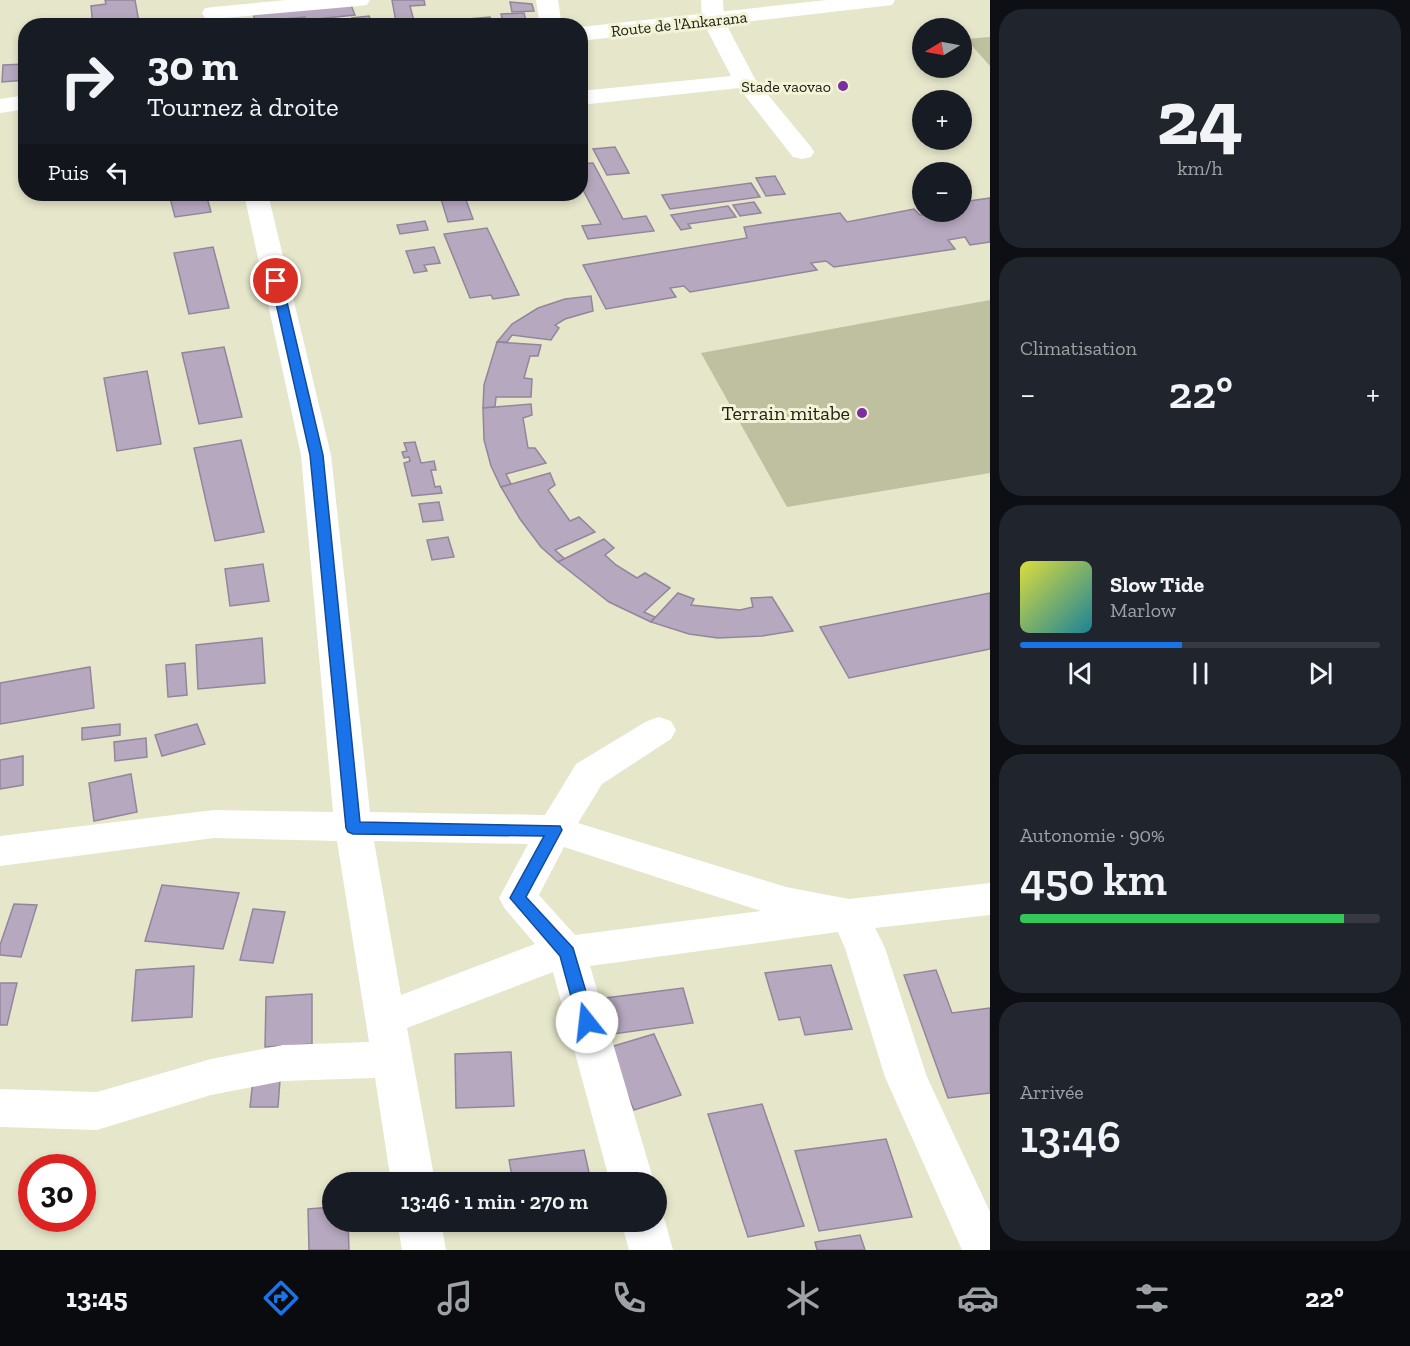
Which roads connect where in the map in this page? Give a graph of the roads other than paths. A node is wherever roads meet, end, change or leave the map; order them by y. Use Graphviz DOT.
graph roads {
  1 [pos="359,0"];
  2 [pos="547,0"];
  3 [pos="884,0"];
  4 [pos="713,10"];
  5 [pos="213,13"];
  6 [pos="550,18"];
  7 [pos="588,33"];
  8 [pos="745,81"];
  9 [pos="588,97"];
  10 [pos="18,103"];
  11 [pos="0,106"];
  12 [pos="802,152"];
  13 [pos="258,201"];
  14 [pos="659,730"];
  15 [pos="353,828"];
  16 [pos="555,830"];
  17 [pos="0,850"];
  18 [pos="990,899"];
  19 [pos="849,915"];
  20 [pos="567,953"];
  21 [pos="384,1019"];
  22 [pos="392,1059"];
  23 [pos="0,1108"];
  24 [pos="410,1172"];
  25 [pos="629,1172"];
  26 [pos="421,1232"];
  27 [pos="646,1232"];
  28 [pos="424,1250"];
  29 [pos="651,1250"];
  30 [pos="985,1250"];
  1 -- 5 [label="street"];
  2 -- 6 [label="street"];
  3 -- 4 [label="street, Route de l'Ankarana"];
  4 -- 7 [label="street, Route de l'Ankarana"];
  4 -- 8 [label="street"];
  8 -- 9 [label="street"];
  8 -- 12 [label="street"];
  10 -- 11 [label="street"];
  13 -- 15 [label="street"];
  14 -- 16 [label="street"];
  15 -- 16 [label="street"];
  15 -- 17 [label="street"];
  15 -- 21 [label="street"];
  16 -- 19 [label="street"];
  16 -- 20 [label="street"];
  18 -- 19 [label="street"];
  19 -- 20 [label="street"];
  19 -- 30 [label="street"];
  20 -- 21 [label="street"];
  20 -- 25 [label="street"];
  21 -- 22 [label="street"];
  22 -- 23 [label="street"];
  22 -- 24 [label="street"];
  26 -- 28 [label="street"];
  27 -- 29 [label="street"];
}
